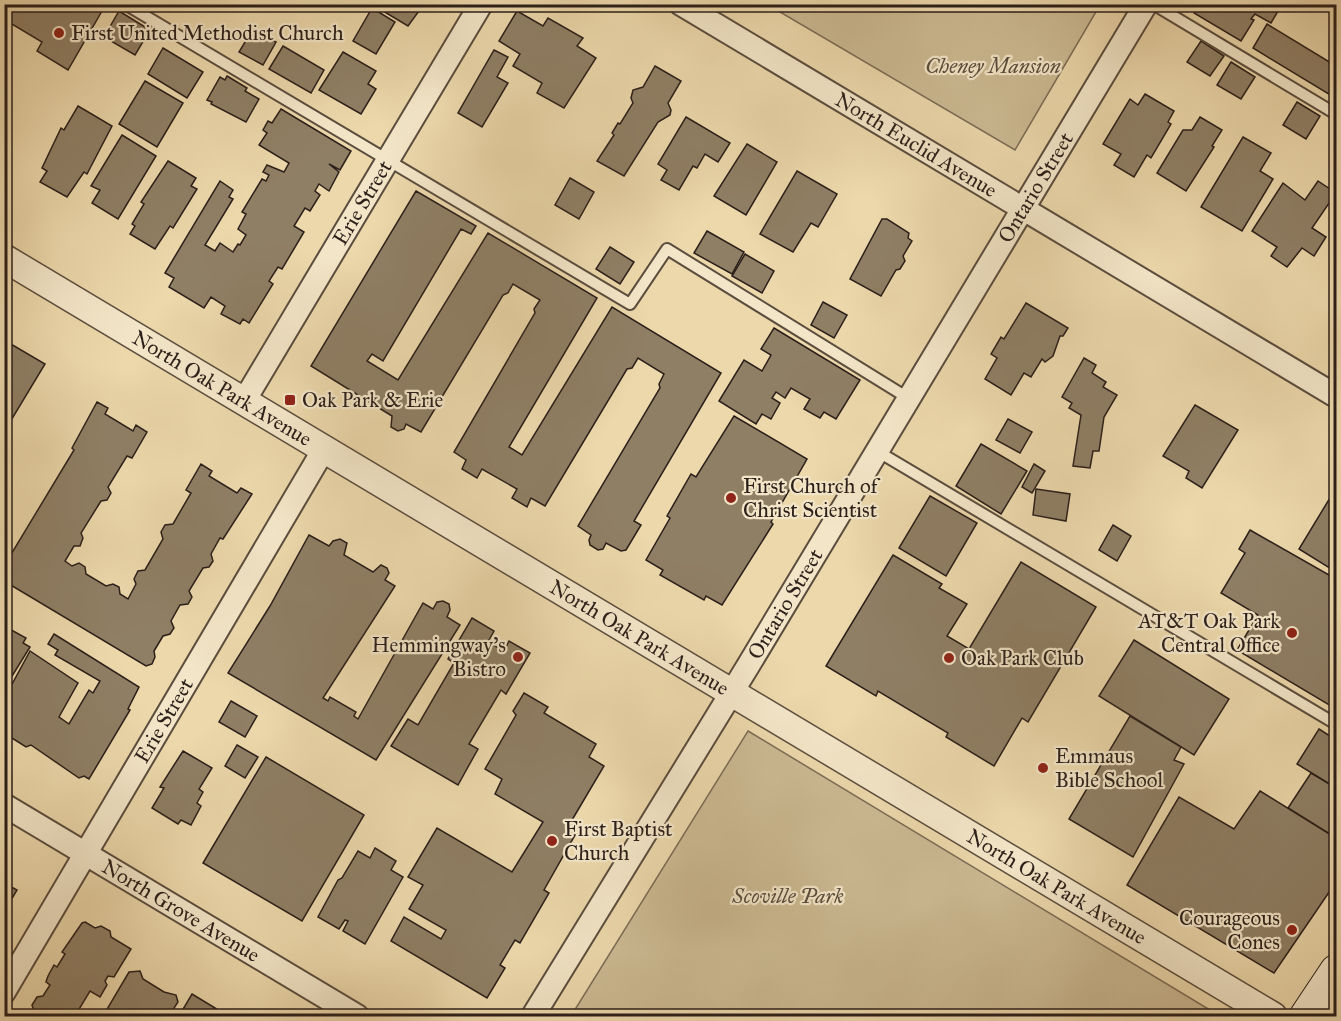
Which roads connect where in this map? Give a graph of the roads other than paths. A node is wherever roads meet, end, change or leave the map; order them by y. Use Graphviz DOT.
graph roads {
  1 [pos="125,4"];
  2 [pos="481,4"];
  3 [pos="681,4"];
  4 [pos="1146,4"];
  5 [pos="1153,4"];
  6 [pos="1336,114"];
  7 [pos="388,161"];
  8 [pos="1022,209"];
  9 [pos="4,258"];
  10 [pos="1336,396"];
  11 [pos="908,398"];
  12 [pos="244,401"];
  13 [pos="324,449"];
  14 [pos="877,451"];
  15 [pos="732,693"];
  16 [pos="1336,724"];
  17 [pos="4,805"];
  18 [pos="86,854"];
  19 [pos="1336,971"];
  20 [pos="4,992"];
  21 [pos="357,1017"];
  22 [pos="533,1017"];
  23 [pos="1273,1017"];
  24 [pos="1306,1017"];
  1 -- 7 [label="lane"];
  2 -- 7 [label="street, Erie Street"];
  3 -- 8 [label="street, North Euclid Avenue"];
  4 -- 8 [label="street, Ontario Street"];
  5 -- 6 [label="lane"];
  7 -- 11 [label="lane"];
  7 -- 12 [label="street, Erie Street"];
  8 -- 10 [label="street, North Euclid Avenue"];
  8 -- 11 [label="street, Ontario Street"];
  9 -- 12 [label="street, North Oak Park Avenue"];
  11 -- 14 [label="street, Ontario Street"];
  12 -- 13 [label="street, North Oak Park Avenue"];
  13 -- 15 [label="street, North Oak Park Avenue"];
  13 -- 18 [label="street, Erie Street"];
  14 -- 15 [label="street, Ontario Street"];
  14 -- 16 [label="lane"];
  15 -- 22 [label="street, Ontario Street"];
  15 -- 23 [label="street, North Oak Park Avenue"];
  17 -- 18 [label="street, North Grove Avenue"];
  18 -- 20 [label="street, Erie Street"];
  18 -- 21 [label="street, North Grove Avenue"];
  19 -- 24 [label="main road"];
}
